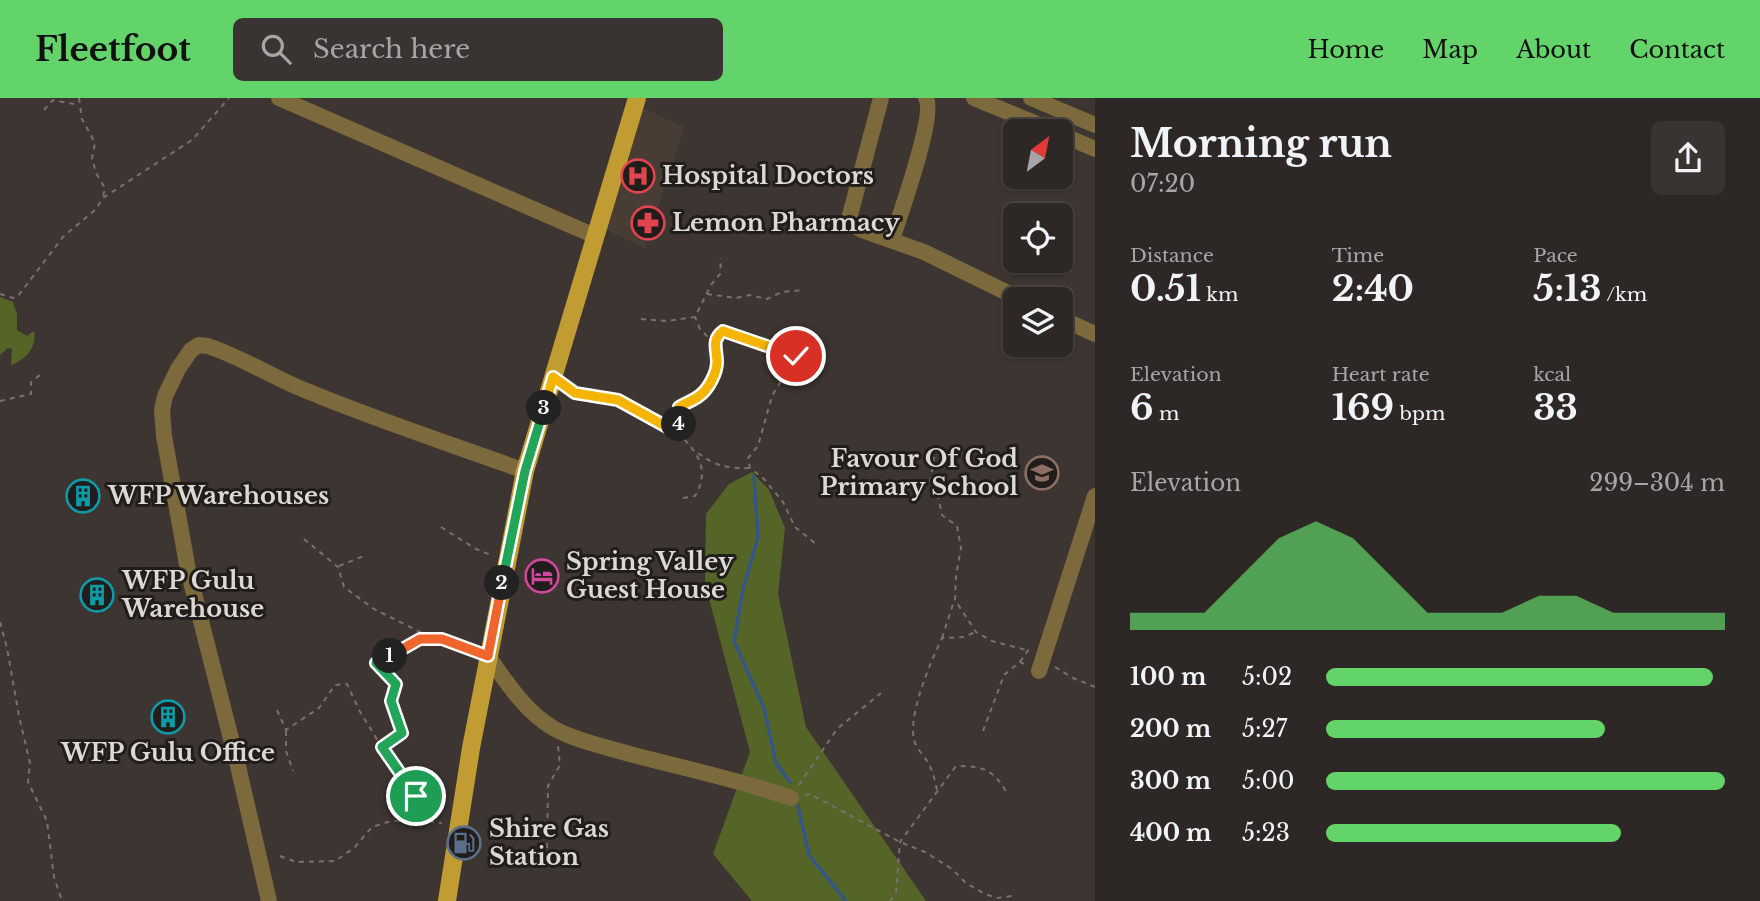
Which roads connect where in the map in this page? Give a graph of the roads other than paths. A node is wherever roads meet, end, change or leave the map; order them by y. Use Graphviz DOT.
graph roads {
  1 [pos="279,98"];
  2 [pos="637,98"];
  3 [pos="881,98"];
  4 [pos="926,98"];
  5 [pos="974,98"];
  6 [pos="1031,98"];
  7 [pos="1025,119"];
  8 [pos="1095,125"];
  9 [pos="1073,140"];
  10 [pos="1095,149"];
  11 [pos="595,236"];
  12 [pos="892,240"];
  13 [pos="1003,291"];
  14 [pos="1073,324"];
  15 [pos="1095,334"];
  16 [pos="525,471"];
  17 [pos="1095,496"];
  18 [pos="488,656"];
  19 [pos="1039,671"];
  20 [pos="791,798"];
  21 [pos="269,901"];
  22 [pos="447,901"];
  1 -- 11 [label="street"];
  2 -- 11 [label="main road"];
  3 -- 12 [label="street"];
  4 -- 12 [label="street"];
  5 -- 7 [label="street"];
  6 -- 8 [label="street"];
  9 -- 10 [label="street"];
  11 -- 16 [label="main road"];
  12 -- 13 [label="street"];
  14 -- 15 [label="street"];
  16 -- 18 [label="main road"];
  16 -- 21 [label="street"];
  17 -- 19 [label="street"];
  18 -- 20 [label="street"];
  18 -- 22 [label="main road"];
}
